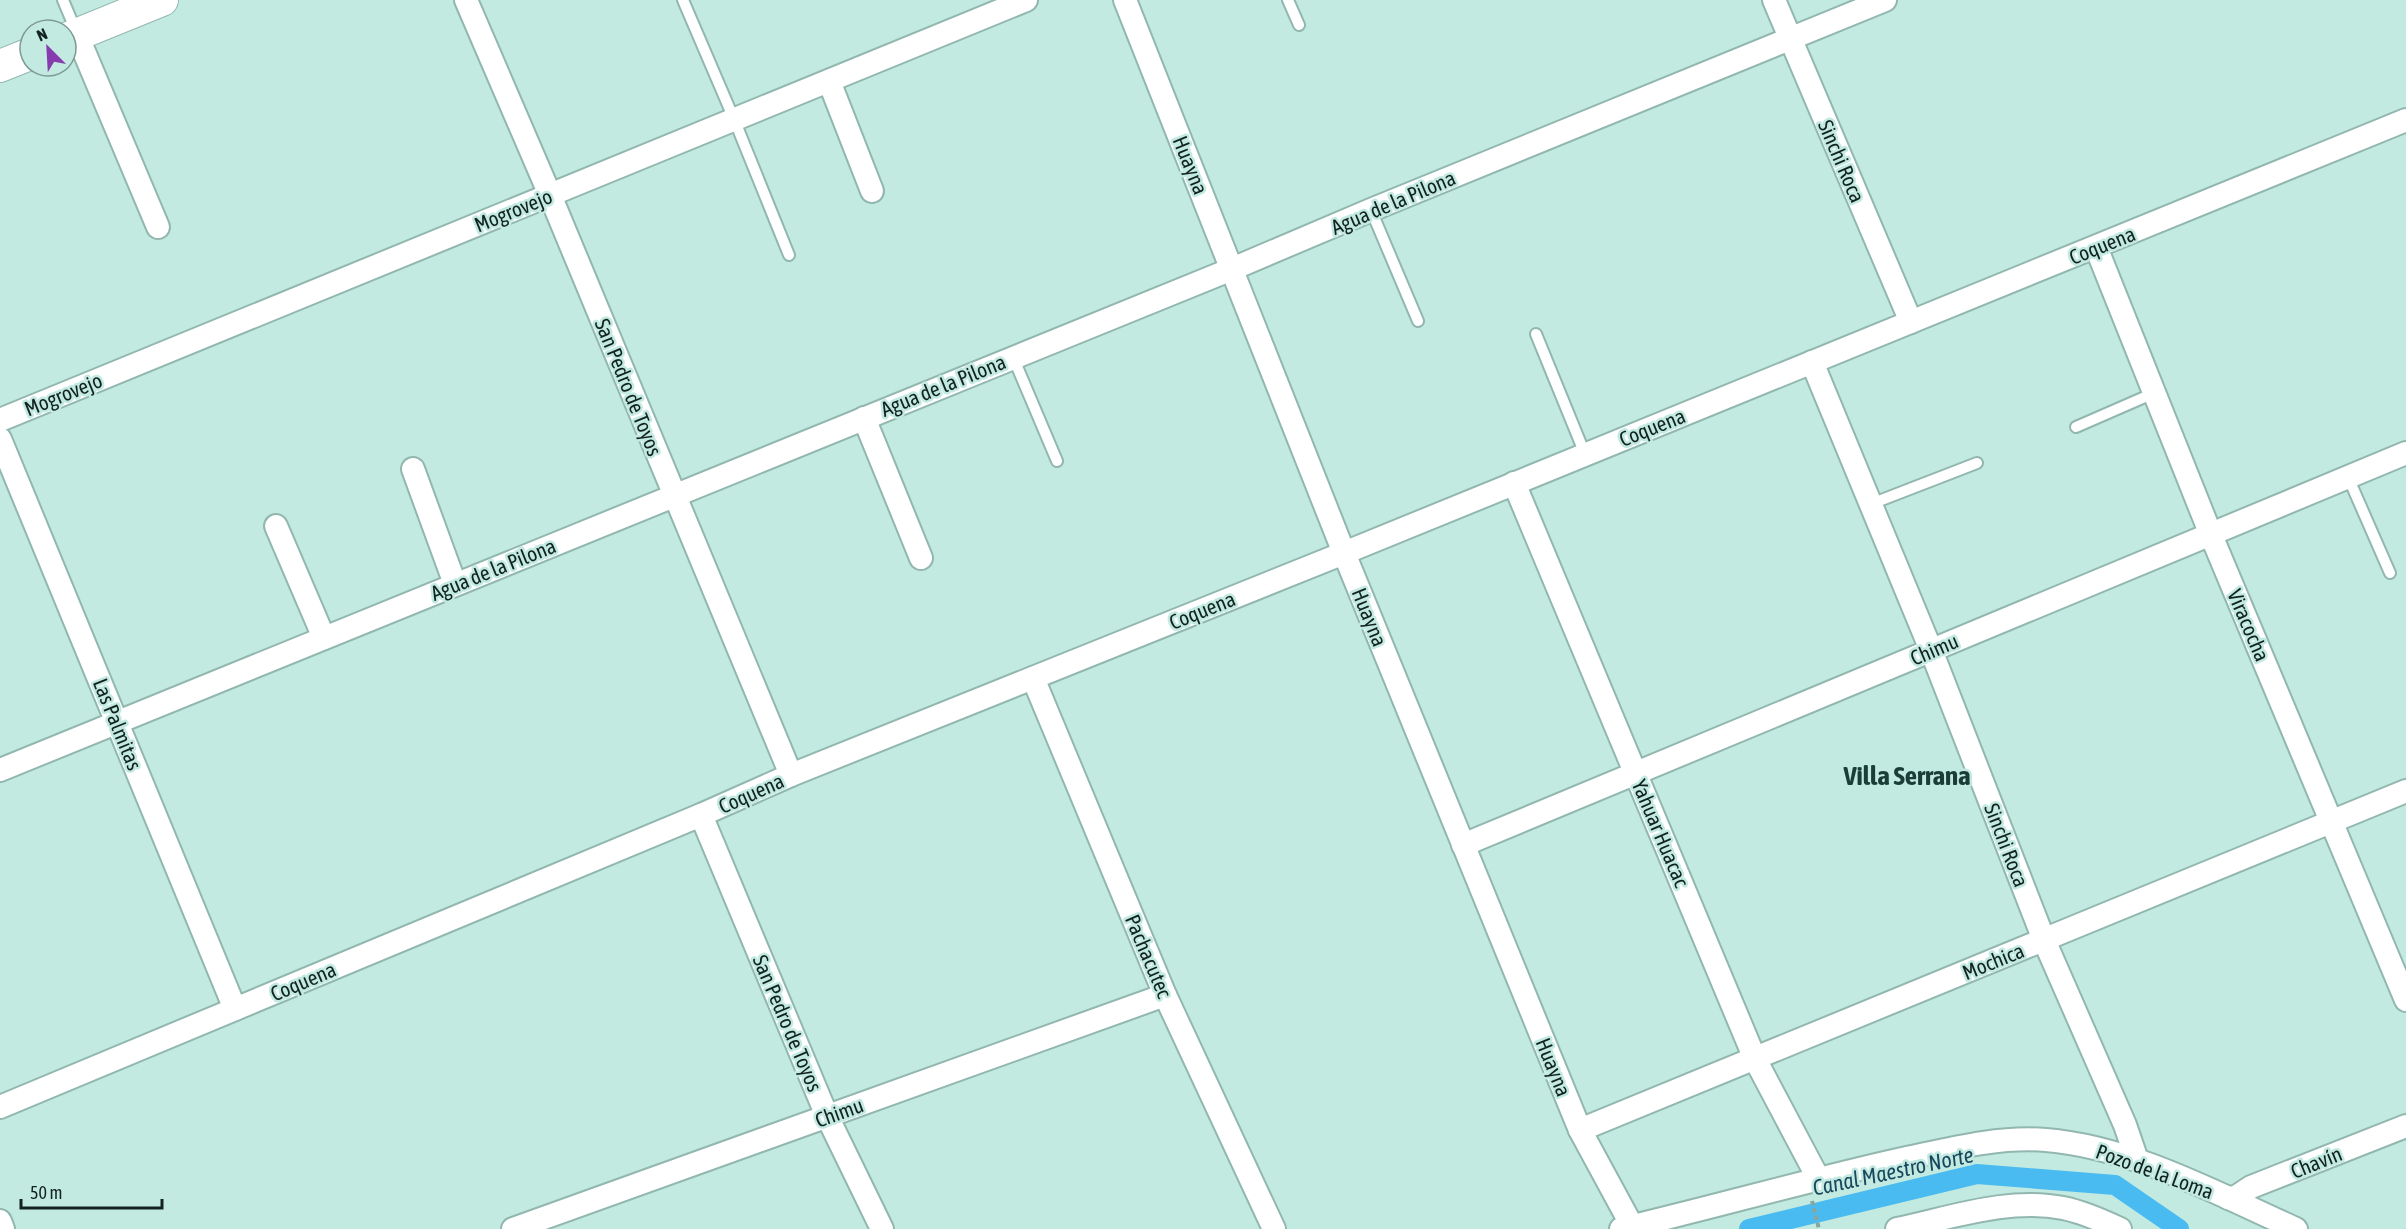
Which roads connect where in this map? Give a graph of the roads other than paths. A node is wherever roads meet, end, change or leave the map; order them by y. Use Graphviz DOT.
graph roads {
  1 [pos="63,0"];
  2 [pos="162,0"];
  3 [pos="466,0"];
  4 [pos="683,0"];
  5 [pos="1026,0"];
  6 [pos="1125,0"];
  7 [pos="1288,0"];
  8 [pos="1774,0"];
  9 [pos="1885,0"];
  10 [pos="67,18"];
  11 [pos="1299,25"];
  12 [pos="78,35"];
  13 [pos="1791,39"];
  14 [pos="78,50"];
  15 [pos="18,59"];
  16 [pos="0,66"];
  17 [pos="829,81"];
  18 [pos="734,119"];
  19 [pos="2406,120"];
  20 [pos="872,191"];
  21 [pos="550,195"];
  22 [pos="1371,210"];
  23 [pos="158,227"];
  24 [pos="2096,247"];
  25 [pos="789,255"];
  26 [pos="1232,269"];
  27 [pos="1418,321"];
  28 [pos="1911,322"];
  29 [pos="1536,334"];
  30 [pos="1013,357"];
  31 [pos="1812,362"];
  32 [pos="2154,393"];
  33 [pos="864,417"];
  34 [pos="0,420"];
  35 [pos="2076,427"];
  36 [pos="0,439"];
  37 [pos="2406,453"];
  38 [pos="1585,454"];
  39 [pos="1057,461"];
  40 [pos="1977,464"];
  41 [pos="413,469"];
  42 [pos="2348,477"];
  43 [pos="1514,483"];
  44 [pos="673,495"];
  45 [pos="1871,504"];
  46 [pos="276,526"];
  47 [pos="2211,535"];
  48 [pos="1344,553"];
  49 [pos="921,558"];
  50 [pos="2390,573"];
  51 [pos="455,585"];
  52 [pos="324,638"];
  53 [pos="1931,650"];
  54 [pos="1033,678"];
  55 [pos="117,723"];
  56 [pos="0,770"];
  57 [pos="1636,774"];
  58 [pos="791,775"];
  59 [pos="2406,791"];
  60 [pos="701,815"];
  61 [pos="2331,822"];
  62 [pos="1463,845"];
  63 [pos="2044,940"];
  64 [pos="1166,994"];
  65 [pos="2406,1000"];
  66 [pos="235,1009"];
  67 [pos="1755,1059"];
  68 [pos="0,1107"];
  69 [pos="827,1116"];
  70 [pos="2406,1126"];
  71 [pos="1580,1130"];
  72 [pos="2137,1160"];
  73 [pos="1814,1185"];
  74 [pos="2228,1198"];
  75 [pos="0,1221"];
  76 [pos="1627,1228"];
  77 [pos="3,1229"];
  78 [pos="513,1229"];
  79 [pos="882,1229"];
  80 [pos="1274,1229"];
  81 [pos="1897,1229"];
  82 [pos="2120,1229"];
  83 [pos="2296,1229"];
  1 -- 10 [label="lane"];
  2 -- 12 [label="main road"];
  3 -- 21 [label="street, San Pedro de Toyos"];
  4 -- 18 [label="lane"];
  5 -- 17 [label="street, Mogrovejo"];
  6 -- 26 [label="street, Huayna"];
  7 -- 11 [label="lane"];
  8 -- 13 [label="street, Sinchi Roca"];
  9 -- 13 [label="street, Agua de la Pilona"];
  13 -- 22 [label="street, Agua de la Pilona"];
  13 -- 28 [label="street, Sinchi Roca"];
  14 -- 23 [label="street"];
  15 -- 16 [label="main road"];
  17 -- 18 [label="street, Mogrovejo"];
  17 -- 20 [label="street"];
  18 -- 21 [label="street, Mogrovejo"];
  18 -- 25 [label="lane"];
  19 -- 24 [label="street, Coquena"];
  21 -- 34 [label="street, Mogrovejo"];
  21 -- 44 [label="street, San Pedro de Toyos"];
  22 -- 26 [label="street, Agua de la Pilona"];
  22 -- 27 [label="lane"];
  24 -- 28 [label="street, Coquena"];
  24 -- 32 [label="street, Viracocha"];
  26 -- 30 [label="street, Agua de la Pilona"];
  26 -- 48 [label="street, Huayna"];
  28 -- 31 [label="street, Coquena"];
  29 -- 38 [label="lane"];
  30 -- 33 [label="street, Agua de la Pilona"];
  30 -- 39 [label="lane"];
  31 -- 38 [label="street, Coquena"];
  31 -- 45 [label="street, Sinchi Roca"];
  32 -- 35 [label="lane"];
  32 -- 47 [label="street, Viracocha"];
  33 -- 44 [label="street, Agua de la Pilona"];
  33 -- 49 [label="street"];
  36 -- 55 [label="street, Las Palmitas"];
  37 -- 42 [label="street, Chimu"];
  38 -- 43 [label="street, Coquena"];
  40 -- 45 [label="lane"];
  41 -- 51 [label="street"];
  42 -- 47 [label="street, Chimu"];
  42 -- 50 [label="lane"];
  43 -- 48 [label="street, Coquena"];
  43 -- 57 [label="street, Yahuar Huacac"];
  44 -- 51 [label="street, Agua de la Pilona"];
  44 -- 58 [label="street, San Pedro de Toyos"];
  45 -- 53 [label="street, Sinchi Roca"];
  46 -- 52 [label="street"];
  47 -- 53 [label="street, Chimu"];
  47 -- 61 [label="street, Viracocha"];
  48 -- 54 [label="street, Coquena"];
  48 -- 62 [label="street, Huayna"];
  51 -- 52 [label="street, Agua de la Pilona"];
  52 -- 55 [label="street, Agua de la Pilona"];
  53 -- 57 [label="street, Chimu"];
  53 -- 63 [label="street, Sinchi Roca"];
  54 -- 58 [label="street, Coquena"];
  54 -- 64 [label="street, Pachacutec"];
  55 -- 56 [label="street, Agua de la Pilona"];
  55 -- 66 [label="street, Las Palmitas"];
  57 -- 62 [label="street, Chimu"];
  57 -- 67 [label="street, Yahuar Huacac"];
  58 -- 60 [label="street, Coquena"];
  59 -- 61 [label="street, Mochica"];
  60 -- 66 [label="street, Coquena"];
  60 -- 69 [label="street, San Pedro de Toyos"];
  61 -- 63 [label="street, Mochica"];
  61 -- 65 [label="street, Viracocha"];
  62 -- 71 [label="street, Huayna"];
  63 -- 67 [label="street, Mochica"];
  63 -- 72 [label="street, Sinchi Roca"];
  64 -- 69 [label="street, Chimu"];
  64 -- 80 [label="street, Pachacutec"];
  66 -- 68 [label="street, Coquena"];
  67 -- 71 [label="street, Mochica"];
  67 -- 73 [label="street, Yahuar Huacac"];
  69 -- 78 [label="street, Chimu"];
  69 -- 79 [label="street, San Pedro de Toyos"];
  70 -- 74 [label="street, Chavín"];
  71 -- 76 [label="street, Huayna"];
  72 -- 73 [label="street, Pozo de la Loma"];
  72 -- 74 [label="street, Pozo de la Loma"];
  73 -- 76 [label="street, Pozo de la Loma"];
  74 -- 83 [label="street, Pozo de la Loma"];
  75 -- 77 [label="street"];
  81 -- 82 [label="street"];
}
